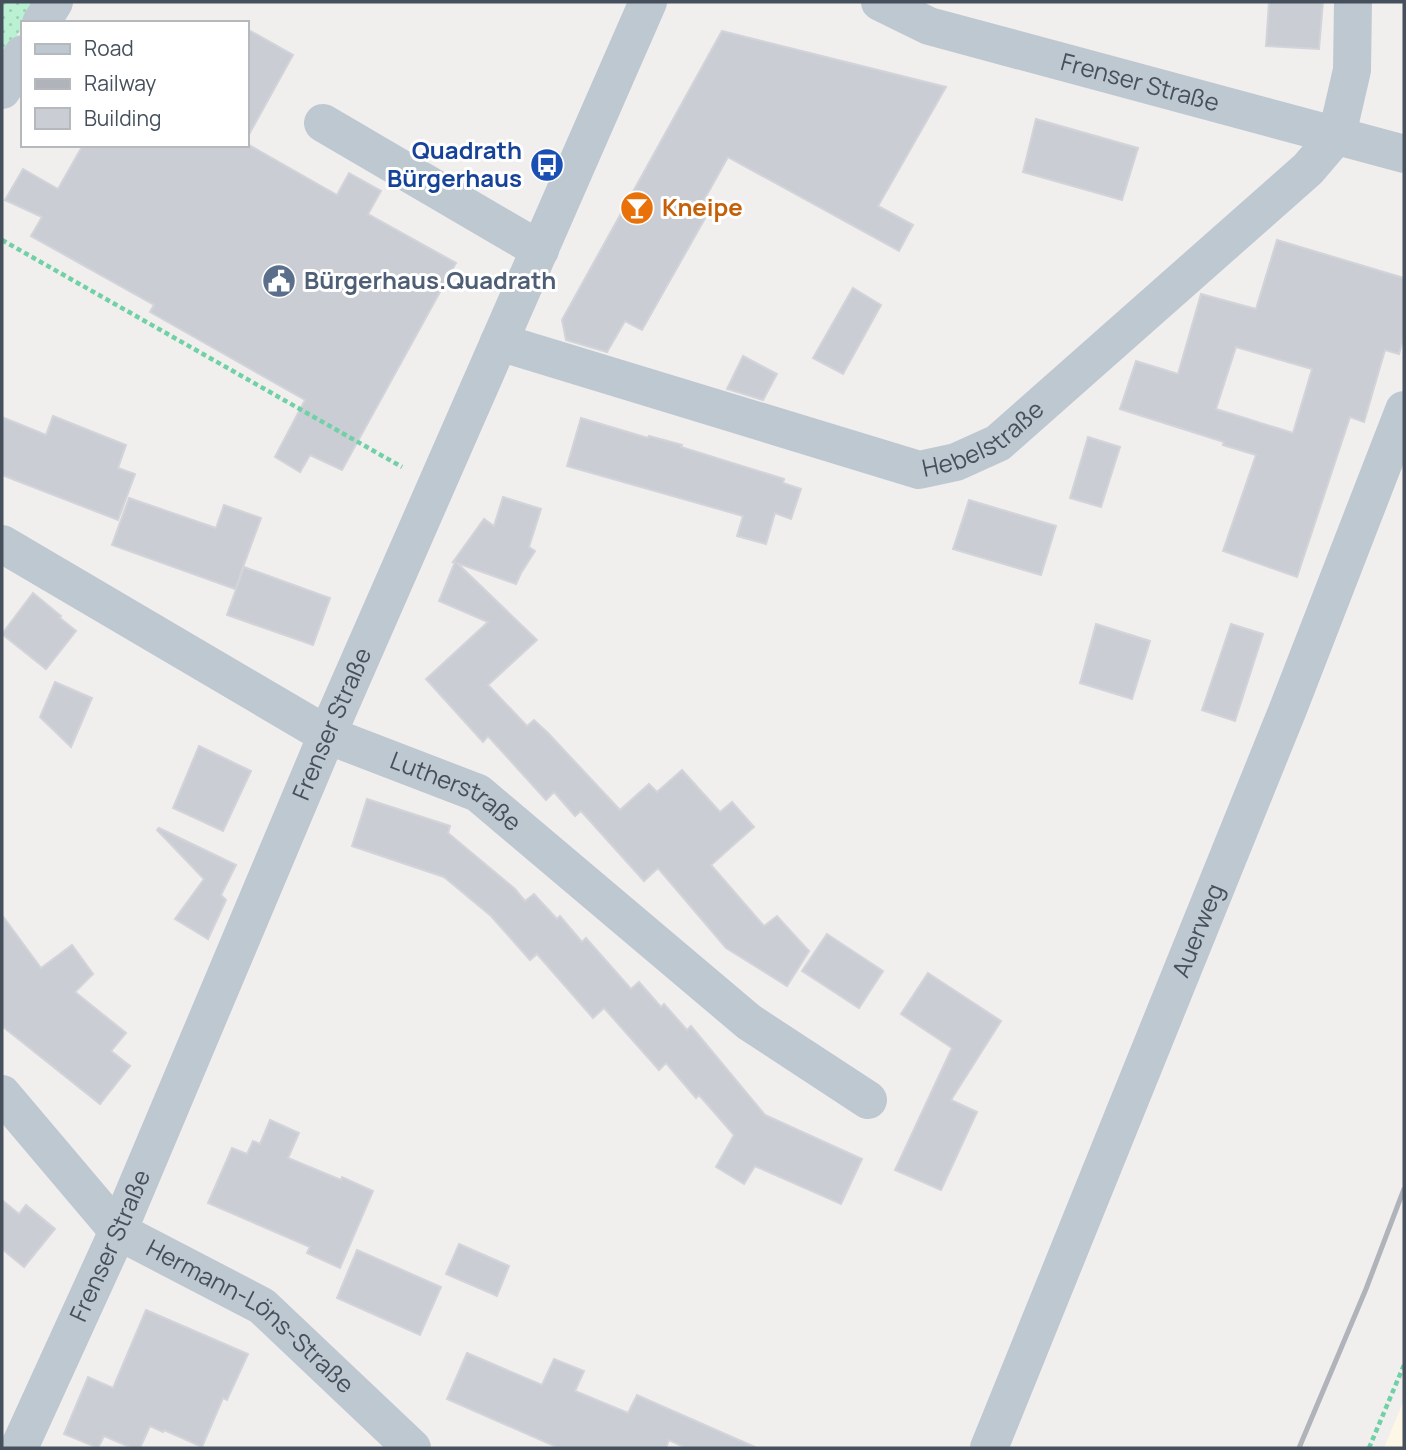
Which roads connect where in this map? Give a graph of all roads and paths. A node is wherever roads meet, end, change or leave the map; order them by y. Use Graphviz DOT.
graph roads {
  1 [pos="54,2"];
  2 [pos="648,2"];
  3 [pos="880,2"];
  4 [pos="1353,2"];
  5 [pos="42,21"];
  6 [pos="21,57"];
  7 [pos="2,90"];
  8 [pos="323,123"];
  9 [pos="1337,135"];
  10 [pos="1404,154"];
  11 [pos="2,240"];
  12 [pos="540,250"];
  13 [pos="499,342"];
  14 [pos="1404,410"];
  15 [pos="436,486"];
  16 [pos="2,544"];
  17 [pos="327,735"];
  18 [pos="2,1094"];
  19 [pos="868,1100"];
  20 [pos="118,1231"];
  21 [pos="1404,1365"];
  22 [pos="19,1448"];
  23 [pos="412,1448"];
  24 [pos="989,1448"];
  25 [pos="1369,1448"];
  1 -- 5 [label="street"];
  2 -- 12 [label="street, Frenser Straße"];
  3 -- 9 [label="street, Frenser Straße"];
  4 -- 9 [label="street"];
  6 -- 7 [label="street"];
  8 -- 12 [label="street"];
  9 -- 10 [label="street, Frenser Straße"];
  9 -- 13 [label="street, Hebelstraße"];
  11 -- 15 [label="path"];
  12 -- 13 [label="street, Frenser Straße"];
  13 -- 15 [label="street, Frenser Straße"];
  14 -- 24 [label="street, Auerweg"];
  15 -- 17 [label="street, Frenser Straße"];
  16 -- 17 [label="street, Lutherstraße"];
  17 -- 19 [label="street, Lutherstraße"];
  17 -- 20 [label="street, Frenser Straße"];
  18 -- 20 [label="street, Hermann-Löns-Straße"];
  20 -- 22 [label="street, Frenser Straße"];
  20 -- 23 [label="street, Hermann-Löns-Straße"];
  21 -- 25 [label="path"];
}
